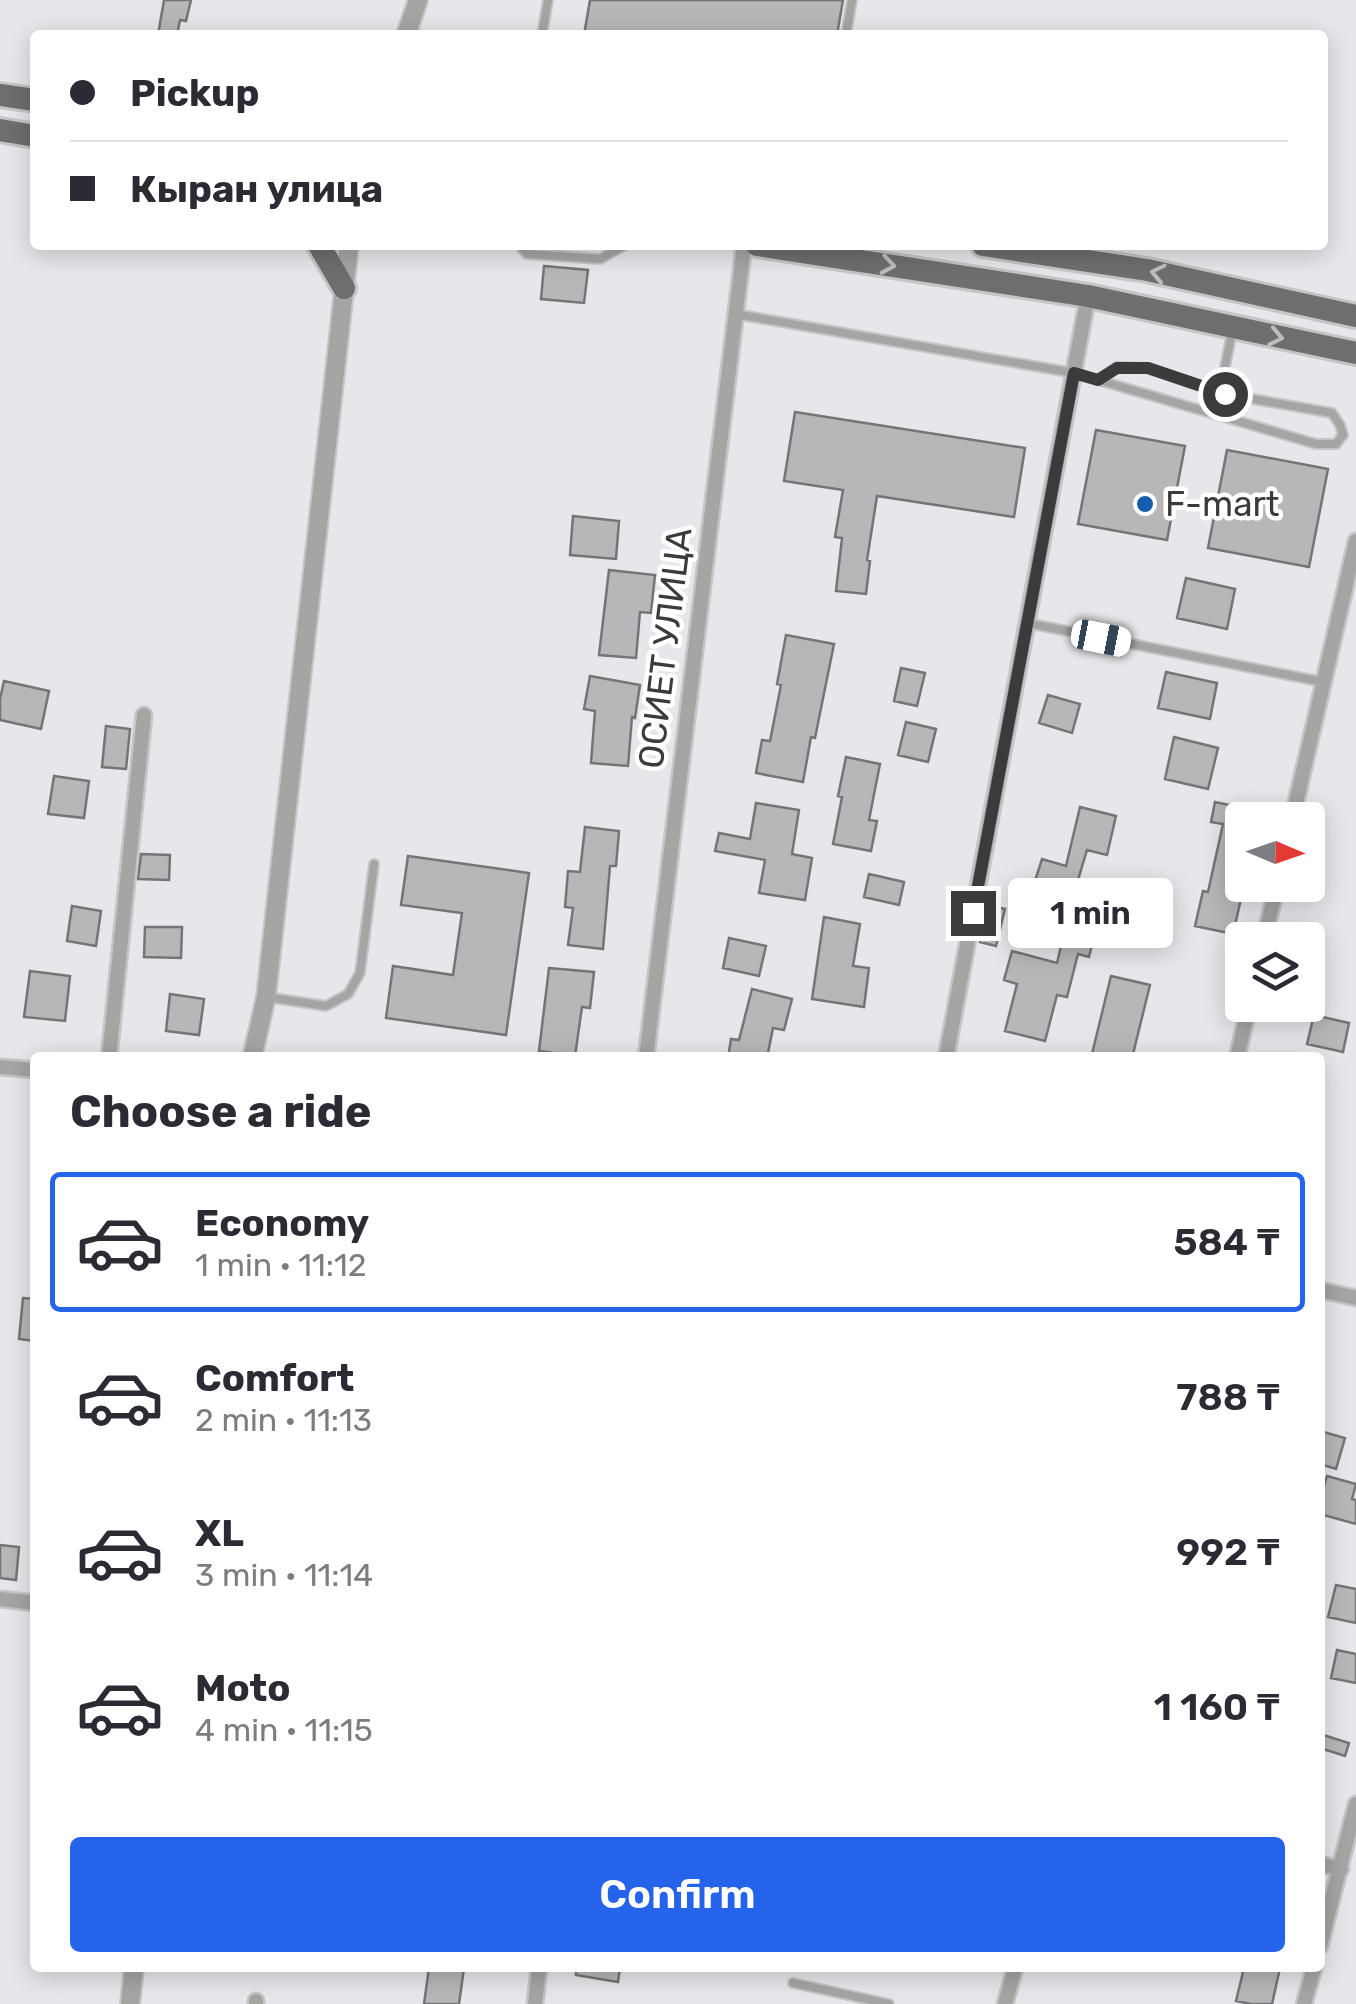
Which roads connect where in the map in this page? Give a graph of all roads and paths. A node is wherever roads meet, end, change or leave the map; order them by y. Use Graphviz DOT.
graph roads {
  1 [pos="418,0"];
  2 [pos="548,0"];
  3 [pos="852,0"];
  4 [pos="408,30"];
  5 [pos="543,30"];
  6 [pos="847,30"];
  7 [pos="0,95"];
  8 [pos="30,99"];
  9 [pos="0,130"];
  10 [pos="30,135"];
  11 [pos="322,250"];
  12 [pos="348,250"];
  13 [pos="523,250"];
  14 [pos="616,250"];
  15 [pos="743,250"];
  16 [pos="789,250"];
  17 [pos="1016,250"];
  18 [pos="344,288"];
  19 [pos="1088,296"];
  20 [pos="736,314"];
  21 [pos="1356,316"];
  22 [pos="1232,328"];
  23 [pos="1356,354"];
  24 [pos="1074,373"];
  25 [pos="1098,380"];
  26 [pos="1225,394"];
  27 [pos="1343,435"];
  28 [pos="1356,437"];
  29 [pos="1356,541"];
  30 [pos="1027,623"];
  31 [pos="1324,682"];
  32 [pos="144,715"];
  33 [pos="1296,802"];
  34 [pos="374,864"];
  35 [pos="266,997"];
  36 [pos="1245,1022"];
  37 [pos="110,1052"];
  38 [pos="253,1052"];
  39 [pos="647,1052"];
  40 [pos="947,1052"];
  41 [pos="1238,1052"];
  42 [pos="0,1067"];
  43 [pos="30,1070"];
  44 [pos="1325,1291"];
  45 [pos="1356,1298"];
  46 [pos="0,1599"];
  47 [pos="30,1602"];
  48 [pos="1356,1804"];
  49 [pos="1325,1865"];
  50 [pos="1341,1869"];
  51 [pos="1325,1928"];
  52 [pos="134,1972"];
  53 [pos="539,1972"];
  54 [pos="1014,1972"];
  55 [pos="1313,1972"];
  56 [pos="793,1983"];
  57 [pos="130,2004"];
  58 [pos="535,2004"];
  59 [pos="890,2004"];
  60 [pos="1005,2004"];
  61 [pos="1304,2004"];
  1 -- 4 [label="street"];
  2 -- 5 [label="lane"];
  3 -- 6 [label="lane"];
  7 -- 8 [label="main road"];
  9 -- 10 [label="main road"];
  11 -- 18 [label="main road"];
  12 -- 18 [label="street"];
  13 -- 14 [label="lane"];
  15 -- 20 [label="street, ОСИЕТ УЛИЦА"];
  16 -- 19 [label="main road, one-way"];
  21 -- 17 [label="main road, one-way"];
  18 -- 35 [label="street"];
  19 -- 22 [label="main road"];
  19 -- 24 [label="street"];
  20 -- 24 [label="lane"];
  20 -- 39 [label="street, ОСИЕТ УЛИЦА"];
  22 -- 23 [label="main road, one-way"];
  22 -- 26 [label="lane"];
  24 -- 25 [label="lane"];
  24 -- 30 [label="street"];
  25 -- 26 [label="lane"];
  25 -- 27 [label="lane"];
  26 -- 27 [label="lane"];
  27 -- 28 [label="lane"];
  29 -- 31 [label="street"];
  30 -- 31 [label="lane"];
  30 -- 40 [label="street"];
  31 -- 33 [label="street"];
  32 -- 37 [label="street"];
  34 -- 35 [label="lane"];
  35 -- 38 [label="street"];
  36 -- 41 [label="street"];
  42 -- 43 [label="street"];
  44 -- 45 [label="street"];
  46 -- 47 [label="street"];
  48 -- 50 [label="street"];
  49 -- 50 [label="street"];
  50 -- 51 [label="street"];
  52 -- 57 [label="street"];
  53 -- 58 [label="street"];
  54 -- 60 [label="street"];
  55 -- 61 [label="street"];
  56 -- 59 [label="lane"];
}
